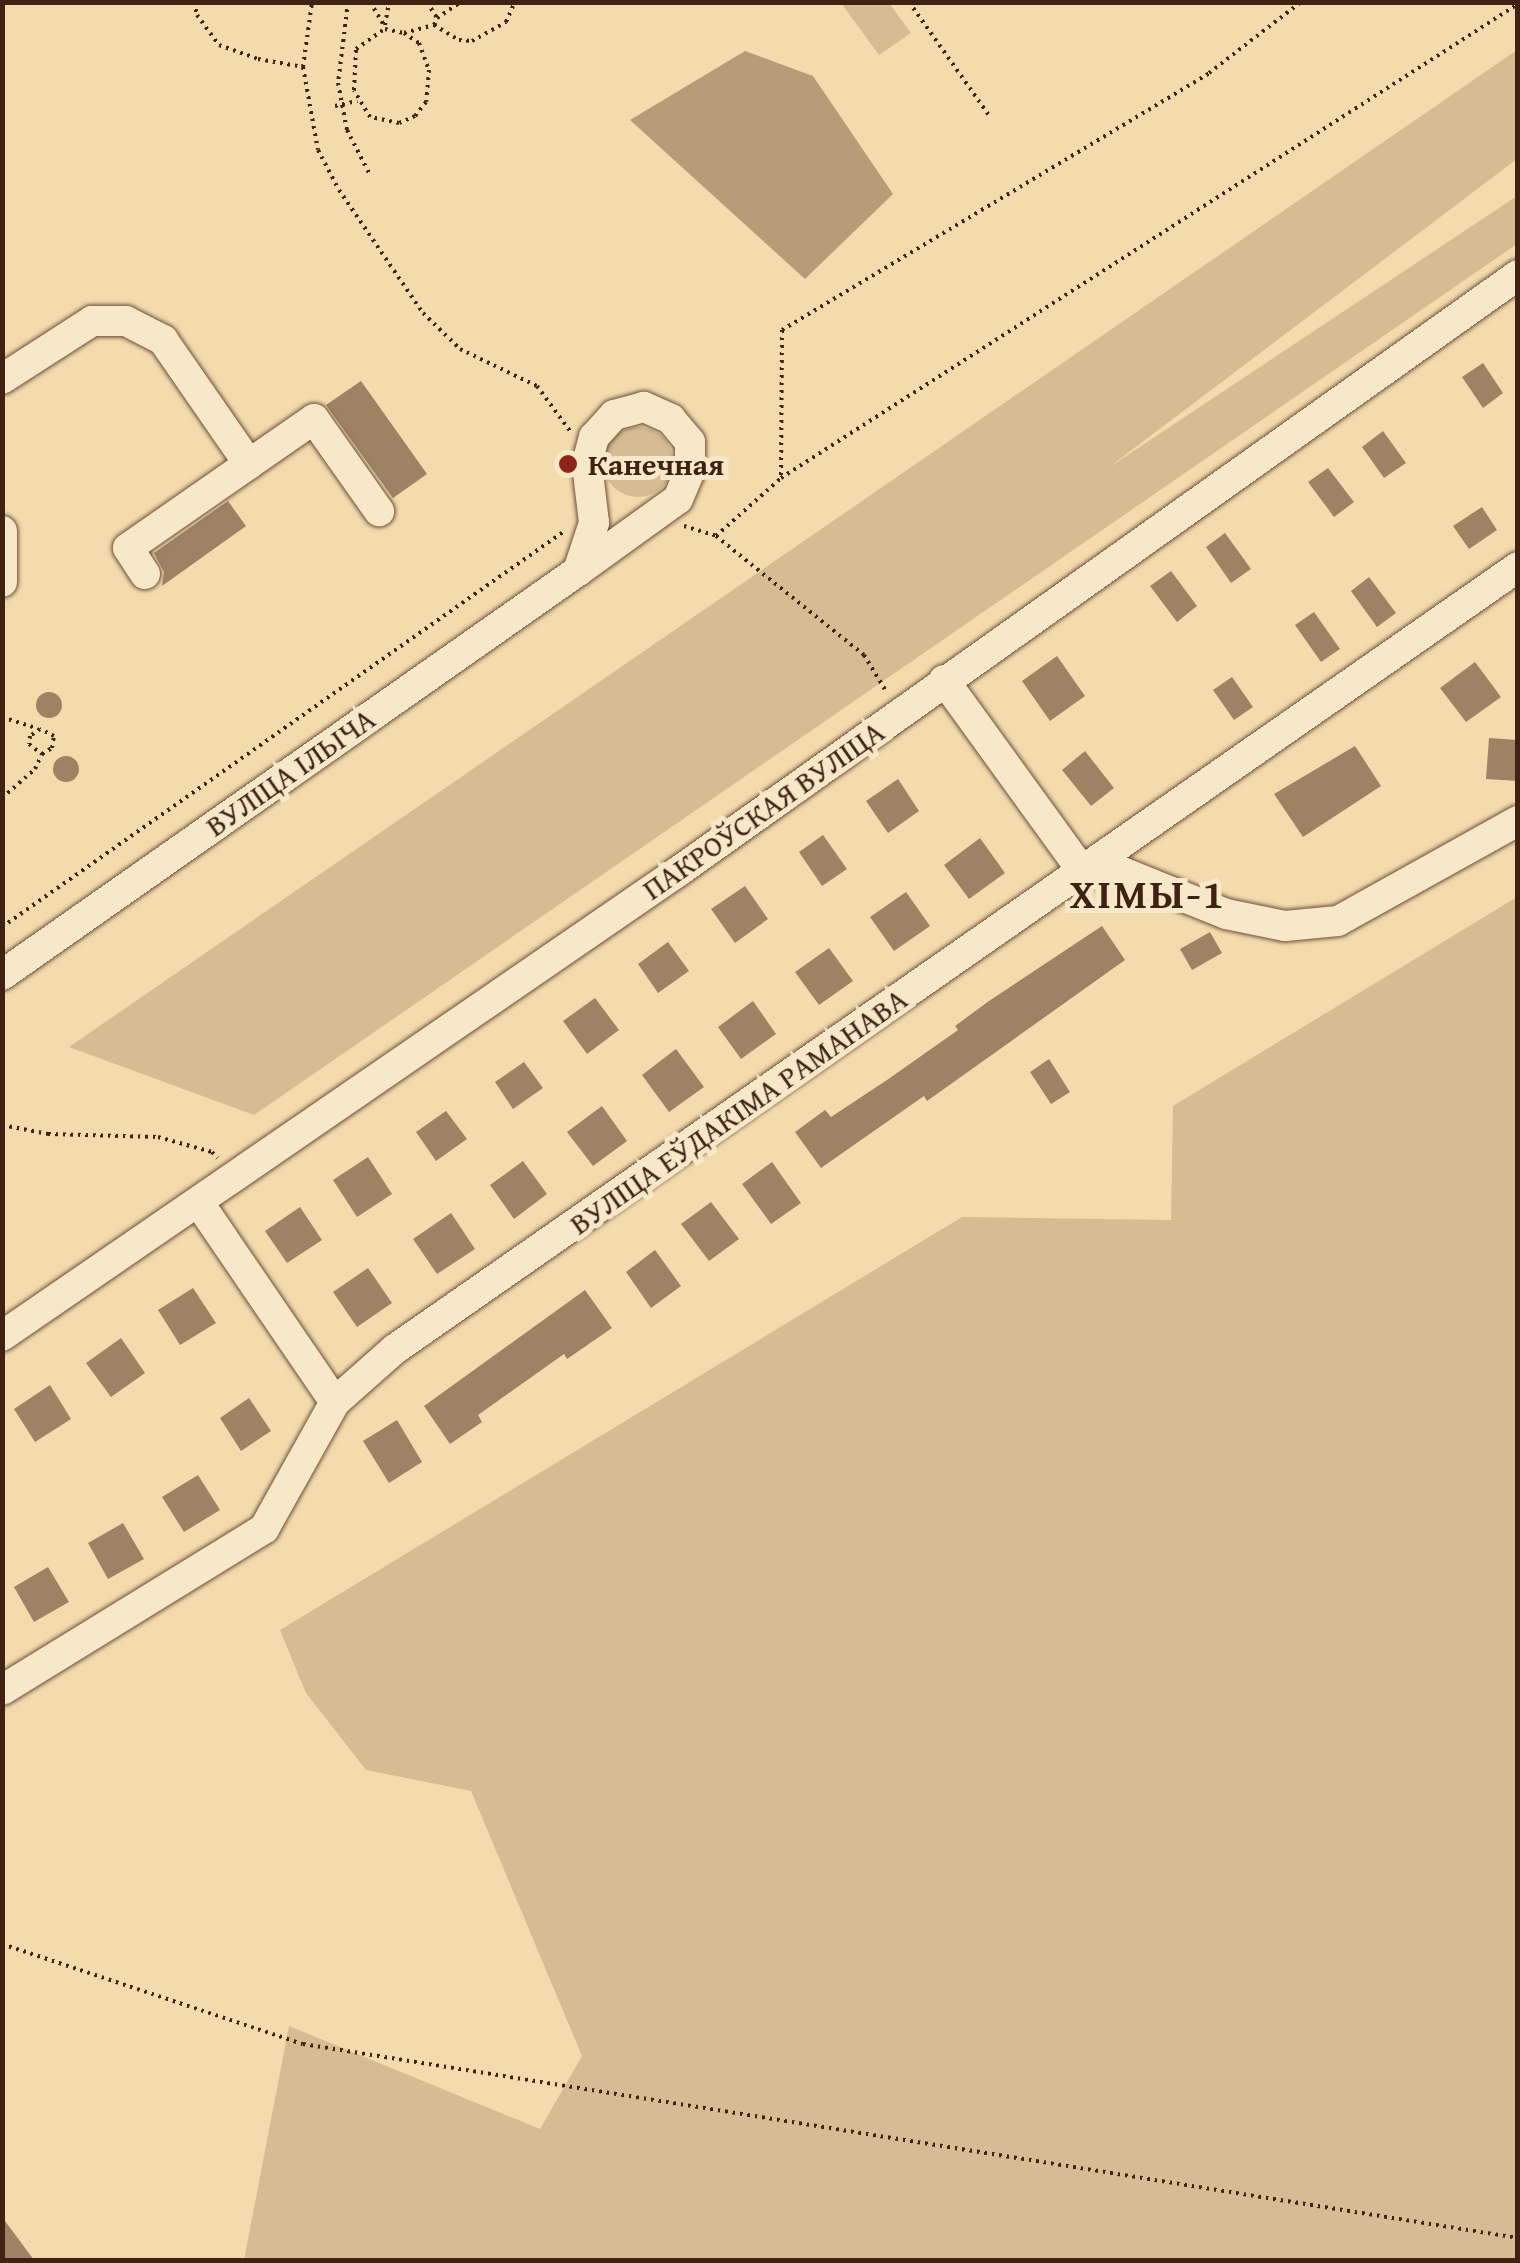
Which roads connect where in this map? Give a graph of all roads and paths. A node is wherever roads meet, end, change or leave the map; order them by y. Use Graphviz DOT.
graph roads {
  1 [pos="194,2"];
  2 [pos="312,2"];
  3 [pos="348,2"];
  4 [pos="370,2"];
  5 [pos="388,2"];
  6 [pos="426,2"];
  7 [pos="462,2"];
  8 [pos="515,2"];
  9 [pos="909,2"];
  10 [pos="1302,2"];
  11 [pos="1518,4"];
  12 [pos="436,22"];
  13 [pos="385,28"];
  14 [pos="404,33"];
  15 [pos="303,67"];
  16 [pos="357,101"];
  17 [pos="342,105"];
  18 [pos="334,106"];
  19 [pos="990,117"];
  20 [pos="369,173"];
  21 [pos="1518,275"];
  22 [pos="2,379"];
  23 [pos="573,434"];
  24 [pos="249,464"];
  25 [pos="781,478"];
  26 [pos="379,511"];
  27 [pos="656,514"];
  28 [pos="2,531"];
  29 [pos="563,532"];
  30 [pos="716,536"];
  31 [pos="526,560"];
  32 [pos="1518,567"];
  33 [pos="533,569"];
  34 [pos="578,571"];
  35 [pos="145,574"];
  36 [pos="2,582"];
  37 [pos="944,680"];
  38 [pos="898,713"];
  39 [pos="2,718"];
  40 [pos="40,728"];
  41 [pos="42,754"];
  42 [pos="2,798"];
  43 [pos="1518,822"];
  44 [pos="1083,872"];
  45 [pos="2,927"];
  46 [pos="2,975"];
  47 [pos="2,1126"];
  48 [pos="232,1180"];
  49 [pos="199,1204"];
  50 [pos="2,1336"];
  51 [pos="335,1402"];
  52 [pos="2,1690"];
  53 [pos="2,1944"];
  54 [pos="1518,2238"];
  1 -- 15 [label="path"];
  2 -- 15 [label="path"];
  3 -- 17 [label="path"];
  4 -- 13 [label="path"];
  5 -- 13 [label="path"];
  6 -- 12 [label="path"];
  7 -- 12 [label="path"];
  8 -- 12 [label="path"];
  9 -- 19 [label="path"];
  10 -- 25 [label="path"];
  11 -- 25 [label="path"];
  12 -- 14 [label="path"];
  13 -- 14 [label="path"];
  13 -- 16 [label="path"];
  14 -- 16 [label="path"];
  15 -- 23 [label="path"];
  16 -- 17 [label="path"];
  17 -- 18 [label="path"];
  17 -- 20 [label="path"];
  21 -- 37 [label="street, ПАКРОЎСКАЯ ВУЛІЦА"];
  22 -- 24 [label="street"];
  24 -- 26 [label="street"];
  24 -- 35 [label="street"];
  25 -- 30 [label="path"];
  27 -- 30 [label="path"];
  27 -- 34 [label="street, ВУЛІЦА ІЛЬІЧА"];
  27 -- 34 [label="street, ВУЛІЦА ІЛЬІЧА"];
  28 -- 36 [label="street"];
  29 -- 31 [label="path"];
  30 -- 38 [label="path"];
  31 -- 33 [label="path"];
  31 -- 45 [label="path"];
  32 -- 44 [label="street, ВУЛІЦА ЕЎДАКІМА РАМАНАВА"];
  34 -- 46 [label="street, ВУЛІЦА ІЛЬІЧА"];
  37 -- 38 [label="street, ПАКРОЎСКАЯ ВУЛІЦА"];
  37 -- 44 [label="street"];
  38 -- 48 [label="street, ПАКРОЎСКАЯ ВУЛІЦА"];
  39 -- 40 [label="path"];
  40 -- 41 [label="path"];
  40 -- 41 [label="path"];
  41 -- 42 [label="path"];
  43 -- 44 [label="street"];
  44 -- 51 [label="street, ВУЛІЦА ЕЎДАКІМА РАМАНАВА"];
  47 -- 48 [label="path"];
  48 -- 49 [label="street, ПАКРОЎСКАЯ ВУЛІЦА"];
  49 -- 50 [label="street, ПАКРОЎСКАЯ ВУЛІЦА"];
  49 -- 51 [label="street"];
  51 -- 52 [label="street, ВУЛІЦА ЕЎДАКІМА РАМАНАВА"];
  53 -- 54 [label="path"];
}
